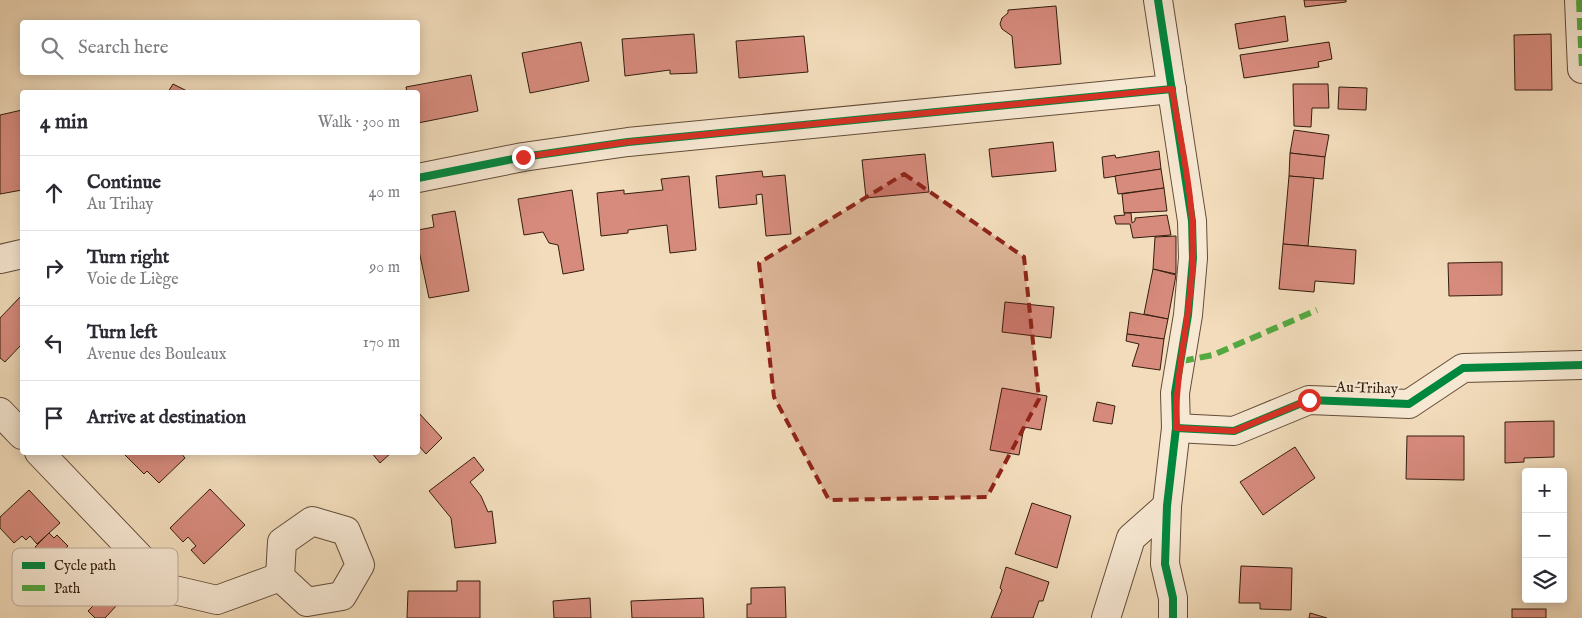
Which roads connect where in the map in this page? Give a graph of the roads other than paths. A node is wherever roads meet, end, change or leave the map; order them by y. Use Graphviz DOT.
graph roads {
  1 [pos="1158,0"];
  2 [pos="1579,0"];
  3 [pos="1582,69"];
  4 [pos="1172,89"];
  5 [pos="420,178"];
  6 [pos="20,254"];
  7 [pos="0,259"];
  8 [pos="1582,365"];
  9 [pos="0,412"];
  10 [pos="1176,428"];
  11 [pos="20,433"];
  12 [pos="42,455"];
  13 [pos="1167,506"];
  14 [pos="131,548"];
  15 [pos="280,578"];
  16 [pos="178,591"];
  17 [pos="1179,611"];
  18 [pos="1106,618"];
  1 -- 4 [label="street"];
  2 -- 3 [label="street"];
  4 -- 5 [label="street"];
  4 -- 10 [label="street"];
  6 -- 7 [label="street"];
  8 -- 10 [label="street, Au Trihay"];
  9 -- 11 [label="street"];
  10 -- 13 [label="street"];
  12 -- 14 [label="street"];
  13 -- 17 [label="street"];
  13 -- 18 [label="street"];
  15 -- 16 [label="street"];
}
